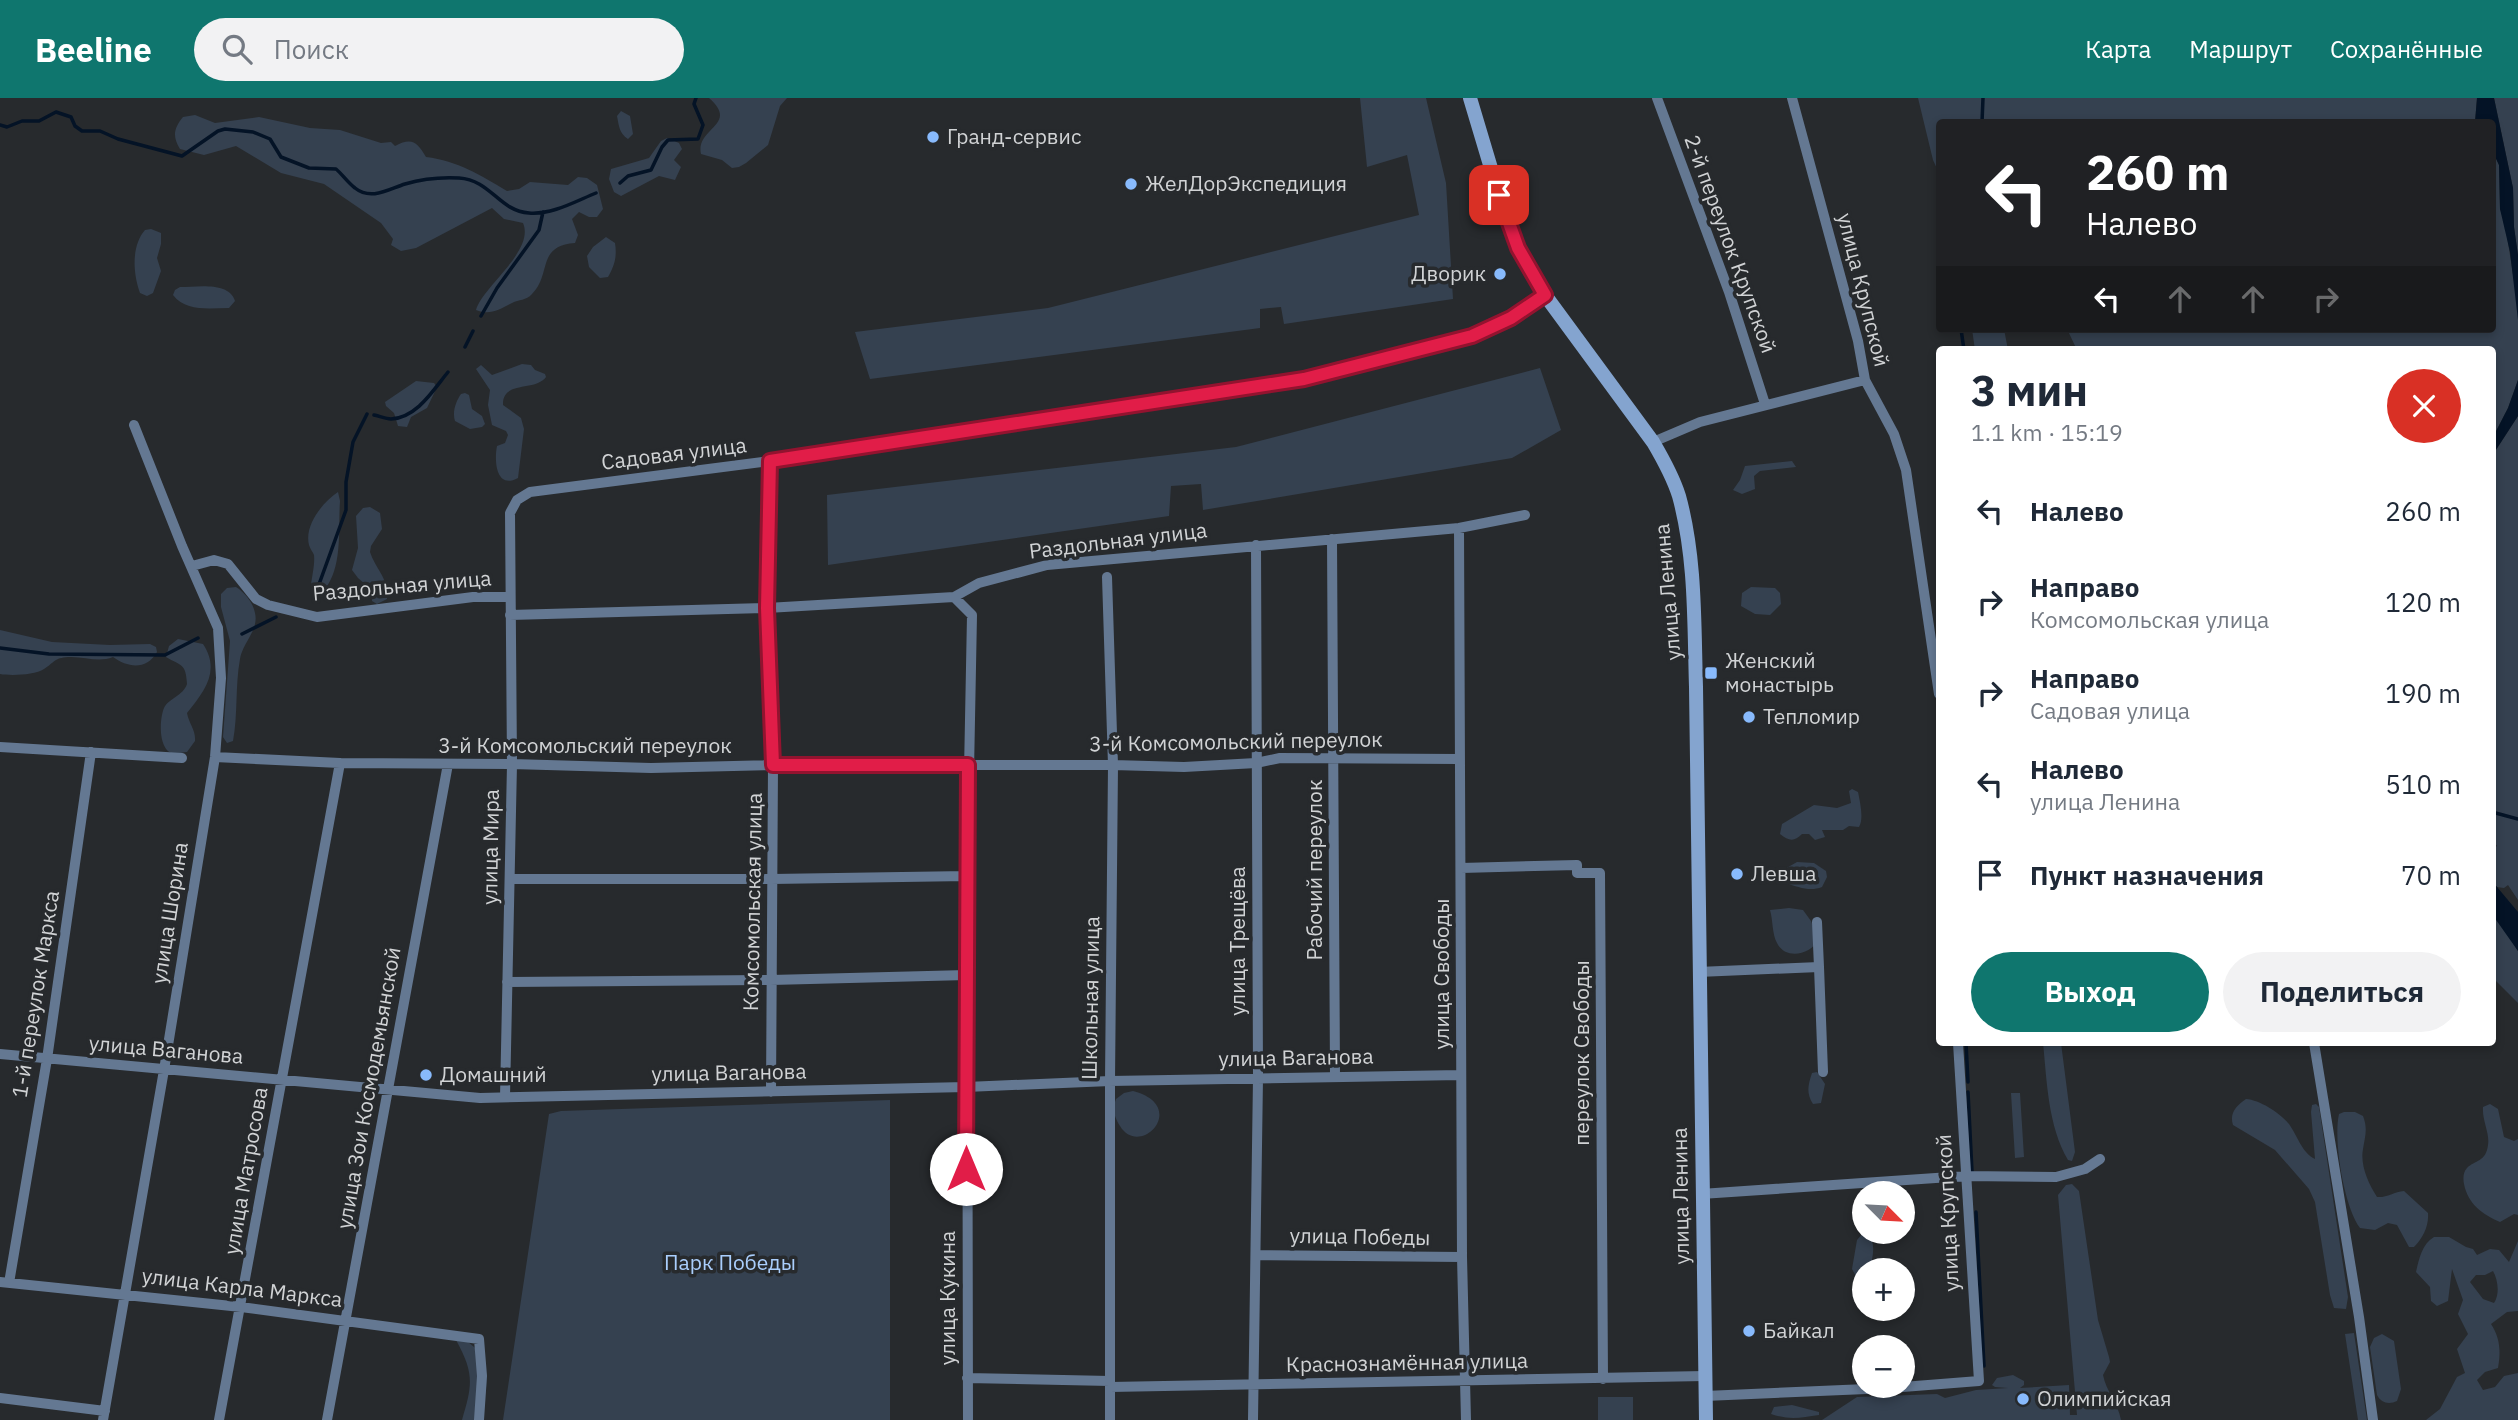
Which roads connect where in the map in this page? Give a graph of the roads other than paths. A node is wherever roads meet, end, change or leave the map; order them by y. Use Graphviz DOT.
graph roads {
  1 [pos="1470,98"];
  2 [pos="1657,98"];
  3 [pos="1793,98"];
  4 [pos="1545,295"];
  5 [pos="1865,380"];
  6 [pos="1765,404"];
  7 [pos="134,425"];
  8 [pos="1654,442"];
  9 [pos="770,461"];
  10 [pos="510,513"];
  11 [pos="1525,514"];
  12 [pos="1459,528"];
  13 [pos="1332,539"];
  14 [pos="1256,545"];
  15 [pos="192,566"];
  16 [pos="1107,577"];
  17 [pos="509,597"];
  18 [pos="954,597"];
  19 [pos="767,608"];
  20 [pos="510,615"];
  21 [pos="1936,674"];
  22 [pos="0,747"];
  23 [pos="91,752"];
  24 [pos="215,757"];
  25 [pos="182,758"];
  26 [pos="1334,758"];
  27 [pos="1459,759"];
  28 [pos="340,763"];
  29 [pos="1256,763"];
  30 [pos="448,764"];
  31 [pos="512,764"];
  32 [pos="773,765"];
  33 [pos="968,765"];
  34 [pos="1113,765"];
  35 [pos="1461,868"];
  36 [pos="967,876"];
  37 [pos="510,879"];
  38 [pos="772,879"];
  39 [pos="1818,922"];
  40 [pos="1819,967"];
  41 [pos="1698,972"];
  42 [pos="967,975"];
  43 [pos="771,980"];
  44 [pos="507,982"];
  45 [pos="1958,1046"];
  46 [pos="2314,1046"];
  47 [pos="0,1054"];
  48 [pos="47,1059"];
  49 [pos="164,1070"];
  50 [pos="1823,1072"];
  51 [pos="1461,1075"];
  52 [pos="1335,1076"];
  53 [pos="1258,1078"];
  54 [pos="282,1081"];
  55 [pos="1110,1081"];
  56 [pos="966,1087"];
  57 [pos="389,1090"];
  58 [pos="771,1092"];
  59 [pos="505,1097"];
  60 [pos="2100,1159"];
  61 [pos="1965,1176"];
  62 [pos="1701,1194"];
  63 [pos="1256,1255"];
  64 [pos="1462,1257"];
  65 [pos="5,1283"];
  66 [pos="126,1294"];
  67 [pos="241,1307"];
  68 [pos="346,1319"];
  69 [pos="1705,1376"];
  70 [pos="967,1378"];
  71 [pos="1603,1379"];
  72 [pos="1466,1381"];
  73 [pos="1110,1384"];
  74 [pos="1253,1386"];
  75 [pos="1705,1396"];
  76 [pos="0,1398"];
  77 [pos="104,1415"];
  78 [pos="219,1420"];
  79 [pos="327,1420"];
  80 [pos="479,1420"];
  81 [pos="968,1420"];
  82 [pos="1110,1420"];
  83 [pos="1253,1420"];
  84 [pos="1466,1420"];
  85 [pos="1706,1420"];
  86 [pos="2372,1420"];
  1 -- 4 [label="street, улица Ленина"];
  2 -- 6 [label="street, 2-й переулок Крупской"];
  3 -- 5 [label="street, улица Крупской"];
  4 -- 8 [label="street, улица Ленина"];
  4 -- 9 [label="street, Садовая улица"];
  5 -- 6 [label="street"];
  5 -- 21 [label="street, улица Крупской"];
  6 -- 8 [label="street"];
  7 -- 15 [label="street, улица Шорина"];
  8 -- 41 [label="street, улица Ленина"];
  9 -- 10 [label="street, Садовая улица"];
  9 -- 19 [label="street, Комсомольская улица"];
  10 -- 17 [label="street, улица Мира"];
  11 -- 12 [label="street, Раздольная улица"];
  12 -- 13 [label="street, Раздольная улица"];
  12 -- 27 [label="street, улица Свободы"];
  13 -- 14 [label="street, Раздольная улица"];
  13 -- 26 [label="street, Рабочий переулок"];
  14 -- 18 [label="street, Раздольная улица"];
  14 -- 29 [label="street, улица Трещёва"];
  15 -- 17 [label="street, Раздольная улица"];
  15 -- 24 [label="street, улица Шорина"];
  16 -- 34 [label="street, Школьная улица"];
  17 -- 20 [label="street, улица Мира"];
  18 -- 19 [label="street, Раздольная улица"];
  18 -- 33 [label="street, улица Кукина"];
  19 -- 20 [label="street, Раздольная улица"];
  19 -- 32 [label="street, Комсомольская улица"];
  20 -- 31 [label="street, улица Мира"];
  22 -- 23 [label="street"];
  23 -- 25 [label="street"];
  23 -- 48 [label="street, 1-й переулок Маркса"];
  24 -- 28 [label="street, 3-й Комсомольский переулок"];
  24 -- 49 [label="street, улица Шорина"];
  26 -- 27 [label="street, 3-й Комсомольский переулок"];
  26 -- 29 [label="street, 3-й Комсомольский переулок"];
  26 -- 52 [label="street, Рабочий переулок"];
  27 -- 35 [label="street, улица Свободы"];
  28 -- 30 [label="street, 3-й Комсомольский переулок"];
  28 -- 54 [label="street, улица Матросова"];
  29 -- 34 [label="street, 3-й Комсомольский переулок"];
  29 -- 53 [label="street, улица Трещёва"];
  30 -- 31 [label="street, 3-й Комсомольский переулок"];
  30 -- 57 [label="street, улица Зои Космодемьянской"];
  31 -- 32 [label="street, 3-й Комсомольский переулок"];
  31 -- 37 [label="street, улица Мира"];
  32 -- 33 [label="street, 3-й Комсомольский переулок"];
  32 -- 38 [label="street, Комсомольская улица"];
  33 -- 34 [label="street, 3-й Комсомольский переулок"];
  33 -- 36 [label="street, улица Кукина"];
  34 -- 55 [label="street, Школьная улица"];
  35 -- 51 [label="street, улица Свободы"];
  35 -- 71 [label="street, переулок Свободы"];
  36 -- 38 [label="street"];
  36 -- 42 [label="street, улица Кукина"];
  37 -- 38 [label="street"];
  37 -- 44 [label="street, улица Мира"];
  38 -- 43 [label="street, Комсомольская улица"];
  39 -- 40 [label="street"];
  40 -- 41 [label="street"];
  40 -- 50 [label="street"];
  41 -- 62 [label="street, улица Ленина"];
  42 -- 43 [label="street"];
  42 -- 56 [label="street, улица Кукина"];
  43 -- 44 [label="street"];
  43 -- 58 [label="street, Комсомольская улица"];
  44 -- 59 [label="street, улица Мира"];
  45 -- 61 [label="street, улица Крупской"];
  46 -- 86 [label="street"];
  47 -- 48 [label="street, улица Ваганова"];
  48 -- 49 [label="street, улица Ваганова"];
  48 -- 65 [label="street, 1-й переулок Маркса"];
  49 -- 54 [label="street, улица Ваганова"];
  49 -- 66 [label="street, улица Шорина"];
  51 -- 52 [label="street, улица Ваганова"];
  51 -- 64 [label="street, улица Свободы"];
  52 -- 53 [label="street, улица Ваганова"];
  53 -- 55 [label="street, улица Ваганова"];
  53 -- 63 [label="street, улица Трещёва"];
  54 -- 57 [label="street, улица Ваганова"];
  54 -- 67 [label="street, улица Матросова"];
  55 -- 56 [label="street, улица Ваганова"];
  55 -- 73 [label="street, Школьная улица"];
  56 -- 58 [label="street, улица Ваганова"];
  56 -- 70 [label="street, улица Кукина"];
  57 -- 59 [label="street, улица Ваганова"];
  57 -- 68 [label="street, улица Зои Космодемьянской"];
  58 -- 59 [label="street, улица Ваганова"];
  60 -- 61 [label="street"];
  61 -- 62 [label="street"];
  61 -- 75 [label="street, улица Крупской"];
  62 -- 69 [label="street, улица Ленина"];
  63 -- 64 [label="street, улица Победы"];
  63 -- 74 [label="street, улица Трещёва"];
  64 -- 72 [label="street, улица Свободы"];
  65 -- 66 [label="street, улица Карла Маркса"];
  66 -- 67 [label="street, улица Карла Маркса"];
  66 -- 77 [label="street, улица Шорина"];
  67 -- 68 [label="street, улица Карла Маркса"];
  67 -- 78 [label="street, улица Матросова"];
  68 -- 79 [label="street, улица Зои Космодемьянской"];
  68 -- 80 [label="street, улица Карла Маркса"];
  69 -- 71 [label="street, Краснознамённая улица"];
  69 -- 75 [label="street, улица Ленина"];
  70 -- 73 [label="street, Краснознамённая улица"];
  70 -- 81 [label="street, улица Кукина"];
  71 -- 72 [label="street, Краснознамённая улица"];
  72 -- 74 [label="street, Краснознамённая улица"];
  72 -- 84 [label="street, улица Свободы"];
  73 -- 74 [label="street, Краснознамённая улица"];
  73 -- 82 [label="street, Школьная улица"];
  74 -- 83 [label="street, улица Трещёва"];
  75 -- 85 [label="street, улица Ленина"];
  76 -- 77 [label="street"];
}
